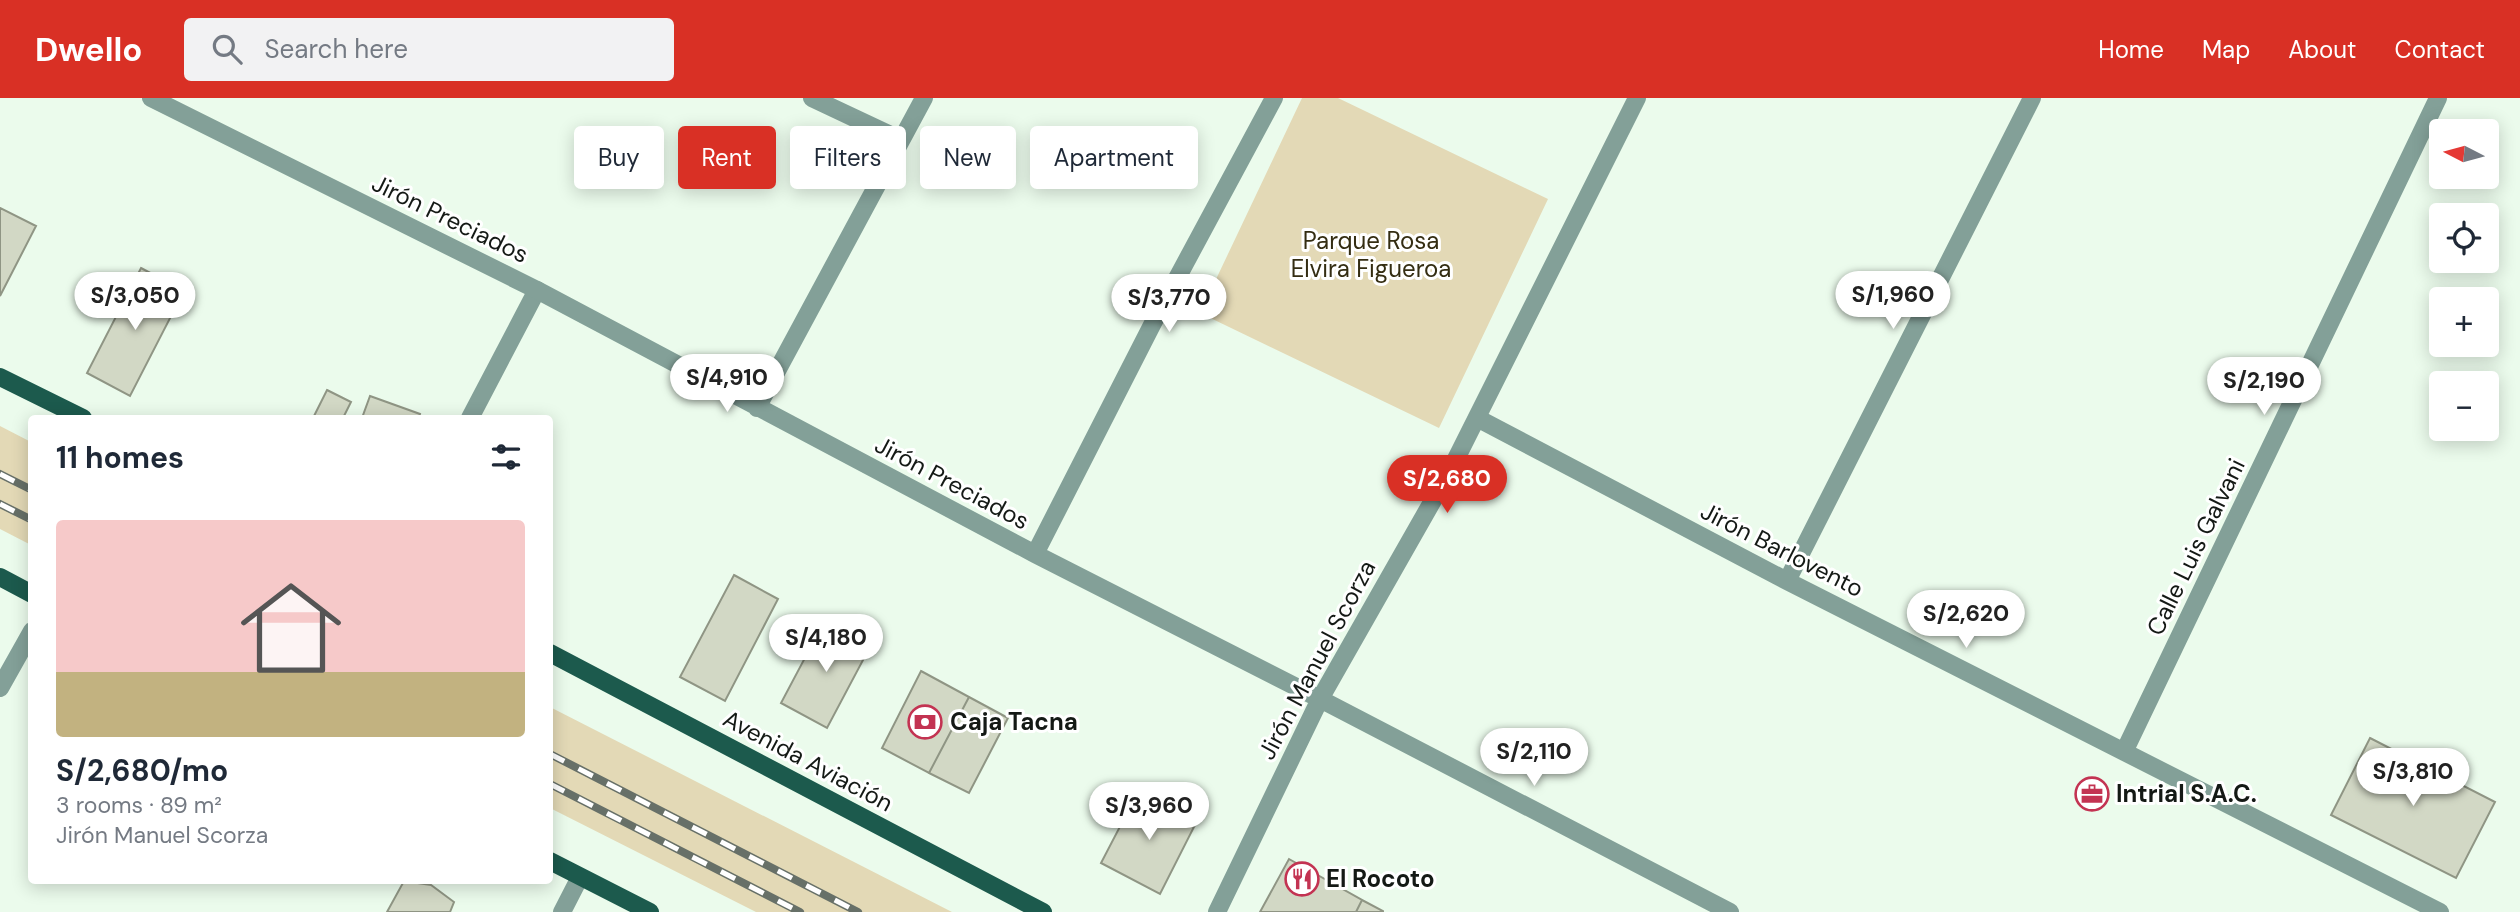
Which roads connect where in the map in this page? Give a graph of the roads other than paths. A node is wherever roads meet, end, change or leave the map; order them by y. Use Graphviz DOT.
graph roads {
  1 [pos="151,98"];
  2 [pos="812,98"];
  3 [pos="924,98"];
  4 [pos="1275,98"];
  5 [pos="1637,98"];
  6 [pos="2032,98"];
  7 [pos="2438,98"];
  8 [pos="174,104"];
  9 [pos="871,126"];
  10 [pos="906,131"];
  11 [pos="875,189"];
  12 [pos="537,289"];
  13 [pos="0,377"];
  14 [pos="757,408"];
  15 [pos="77,415"];
  16 [pos="472,415"];
  17 [pos="1477,418"];
  18 [pos="1035,554"];
  19 [pos="0,577"];
  20 [pos="1787,581"];
  21 [pos="28,592"];
  22 [pos="28,638"];
  23 [pos="553,655"];
  24 [pos="0,688"];
  25 [pos="1320,699"];
  26 [pos="2124,752"];
  27 [pos="553,863"];
  28 [pos="580,877"];
  29 [pos="562,912"];
  30 [pos="650,912"];
  31 [pos="1043,912"];
  32 [pos="1217,912"];
  33 [pos="1730,912"];
  34 [pos="2440,912"];
  1 -- 8 [label="street, Jirón Preciados"];
  2 -- 9 [label="street"];
  3 -- 10 [label="street"];
  4 -- 18 [label="street"];
  5 -- 17 [label="street, Jirón Manuel Scorza"];
  6 -- 20 [label="street"];
  7 -- 26 [label="street, Calle Luis Galvani"];
  8 -- 12 [label="street, Jirón Preciados"];
  11 -- 14 [label="street"];
  12 -- 14 [label="street, Jirón Preciados"];
  12 -- 16 [label="street"];
  13 -- 15 [label="main road"];
  14 -- 18 [label="street, Jirón Preciados"];
  17 -- 20 [label="street, Jirón Barlovento"];
  17 -- 25 [label="street, Jirón Manuel Scorza"];
  18 -- 25 [label="street, Jirón Preciados"];
  19 -- 21 [label="main road"];
  20 -- 26 [label="street, Jirón Barlovento"];
  22 -- 24 [label="street"];
  23 -- 31 [label="main road, Avenida Aviación"];
  25 -- 32 [label="street, Jirón Manuel Scorza"];
  25 -- 33 [label="street, Jirón Preciados"];
  26 -- 34 [label="street, Jirón Barlovento"];
  27 -- 28 [label="main road"];
  28 -- 29 [label="street"];
  28 -- 30 [label="main road"];
}
